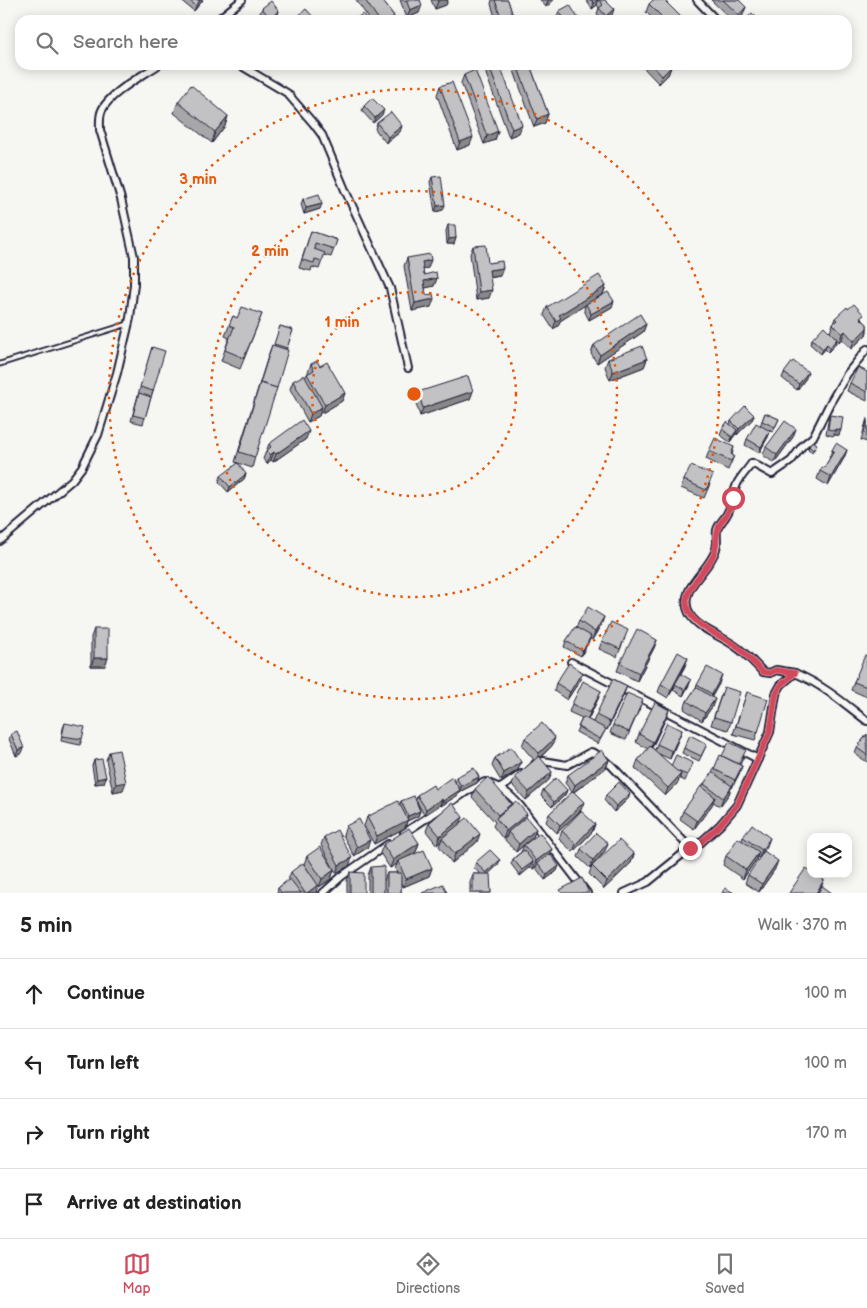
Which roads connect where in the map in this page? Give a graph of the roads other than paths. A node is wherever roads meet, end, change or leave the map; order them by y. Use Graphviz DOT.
graph roads {
  1 [pos="242,0"];
  2 [pos="697,0"];
  3 [pos="223,15"];
  4 [pos="711,15"];
  5 [pos="151,70"];
  6 [pos="248,70"];
  7 [pos="128,324"];
  8 [pos="867,349"];
  9 [pos="0,364"];
  10 [pos="408,368"];
  11 [pos="0,541"];
  12 [pos="571,662"];
  13 [pos="795,673"];
  14 [pos="867,721"];
  15 [pos="758,759"];
  16 [pos="501,788"];
  17 [pos="400,835"];
  18 [pos="393,840"];
  19 [pos="690,848"];
  20 [pos="323,893"];
  21 [pos="586,893"];
  22 [pos="624,893"];
  1 -- 3 [label="street"];
  2 -- 4 [label="street"];
  5 -- 7 [label="street"];
  6 -- 10 [label="street"];
  7 -- 9 [label="lane"];
  7 -- 11 [label="street"];
  8 -- 13 [label="street"];
  12 -- 15 [label="street"];
  13 -- 14 [label="street"];
  13 -- 15 [label="street"];
  15 -- 19 [label="street"];
  16 -- 17 [label="street"];
  16 -- 19 [label="street"];
  16 -- 21 [label="street"];
  18 -- 20 [label="street"];
  19 -- 22 [label="street"];
}
